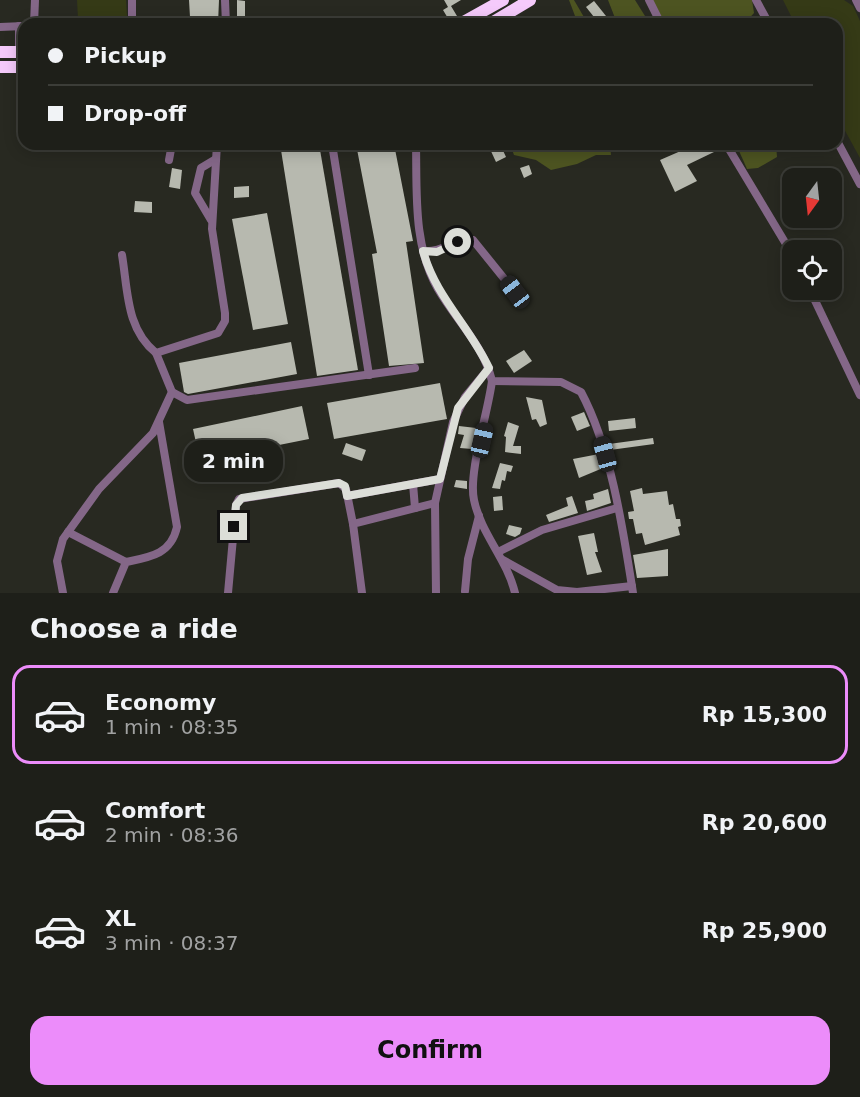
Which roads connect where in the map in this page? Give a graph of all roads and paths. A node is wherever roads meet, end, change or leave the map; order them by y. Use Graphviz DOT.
graph roads {
  1 [pos="35,0"];
  2 [pos="132,0"];
  3 [pos="225,0"];
  4 [pos="503,0"];
  5 [pos="530,0"];
  6 [pos="649,0"];
  7 [pos="756,0"];
  8 [pos="856,0"];
  9 [pos="860,8"];
  10 [pos="34,18"];
  11 [pos="132,18"];
  12 [pos="226,18"];
  13 [pos="471,18"];
  14 [pos="500,18"];
  15 [pos="658,18"];
  16 [pos="766,18"];
  17 [pos="18,26"];
  18 [pos="0,27"];
  19 [pos="0,52"];
  20 [pos="18,52"];
  21 [pos="18,67"];
  22 [pos="0,68"];
  23 [pos="171,150"];
  24 [pos="217,150"];
  25 [pos="333,150"];
  26 [pos="416,150"];
  27 [pos="730,150"];
  28 [pos="842,150"];
  29 [pos="216,159"];
  30 [pos="169,160"];
  31 [pos="860,184"];
  32 [pos="211,220"];
  33 [pos="784,240"];
  34 [pos="423,251"];
  35 [pos="122,255"];
  36 [pos="515,292"];
  37 [pos="815,300"];
  38 [pos="156,353"];
  39 [pos="415,368"];
  40 [pos="489,368"];
  41 [pos="369,375"];
  42 [pos="492,381"];
  43 [pos="172,392"];
  44 [pos="860,395"];
  45 [pos="159,422"];
  46 [pos="440,479"];
  47 [pos="413,484"];
  48 [pos="347,496"];
  49 [pos="435,503"];
  50 [pos="415,508"];
  51 [pos="617,508"];
  52 [pos="479,516"];
  53 [pos="353,524"];
  54 [pos="68,532"];
  55 [pos="501,556"];
  56 [pos="126,561"];
  57 [pos="632,589"];
  58 [pos="465,591"];
  59 [pos="63,593"];
  60 [pos="113,593"];
  61 [pos="228,593"];
  62 [pos="362,593"];
  63 [pos="436,593"];
  64 [pos="515,593"];
  1 -- 10 [label="street"];
  2 -- 11 [label="street"];
  3 -- 12 [label="street"];
  4 -- 13 [label="highway"];
  5 -- 14 [label="highway"];
  6 -- 15 [label="street"];
  7 -- 16 [label="street"];
  8 -- 9 [label="street"];
  17 -- 18 [label="street"];
  19 -- 20 [label="highway"];
  21 -- 22 [label="highway"];
  23 -- 30 [label="street"];
  24 -- 29 [label="street"];
  25 -- 41 [label="street"];
  26 -- 34 [label="street"];
  27 -- 33 [label="street"];
  28 -- 31 [label="street"];
  29 -- 32 [label="street"];
  29 -- 32 [label="street"];
  32 -- 38 [label="street"];
  34 -- 36 [label="street"];
  34 -- 40 [label="street"];
  35 -- 38 [label="street"];
  37 -- 44 [label="street"];
  38 -- 43 [label="street"];
  39 -- 41 [label="street"];
  40 -- 42 [label="street"];
  40 -- 46 [label="street"];
  41 -- 43 [label="street"];
  42 -- 51 [label="street"];
  42 -- 52 [label="street"];
  43 -- 45 [label="street"];
  45 -- 54 [label="street"];
  45 -- 56 [label="street"];
  46 -- 47 [label="street"];
  46 -- 49 [label="street"];
  47 -- 48 [label="street"];
  47 -- 50 [label="street"];
  48 -- 53 [label="street"];
  48 -- 61 [label="street"];
  49 -- 50 [label="street"];
  49 -- 63 [label="street"];
  50 -- 53 [label="street"];
  51 -- 55 [label="street"];
  51 -- 57 [label="street"];
  52 -- 55 [label="street"];
  52 -- 58 [label="street"];
  53 -- 62 [label="street"];
  54 -- 56 [label="street"];
  54 -- 59 [label="street"];
  55 -- 57 [label="street"];
  55 -- 64 [label="street"];
  56 -- 60 [label="street"];
}
